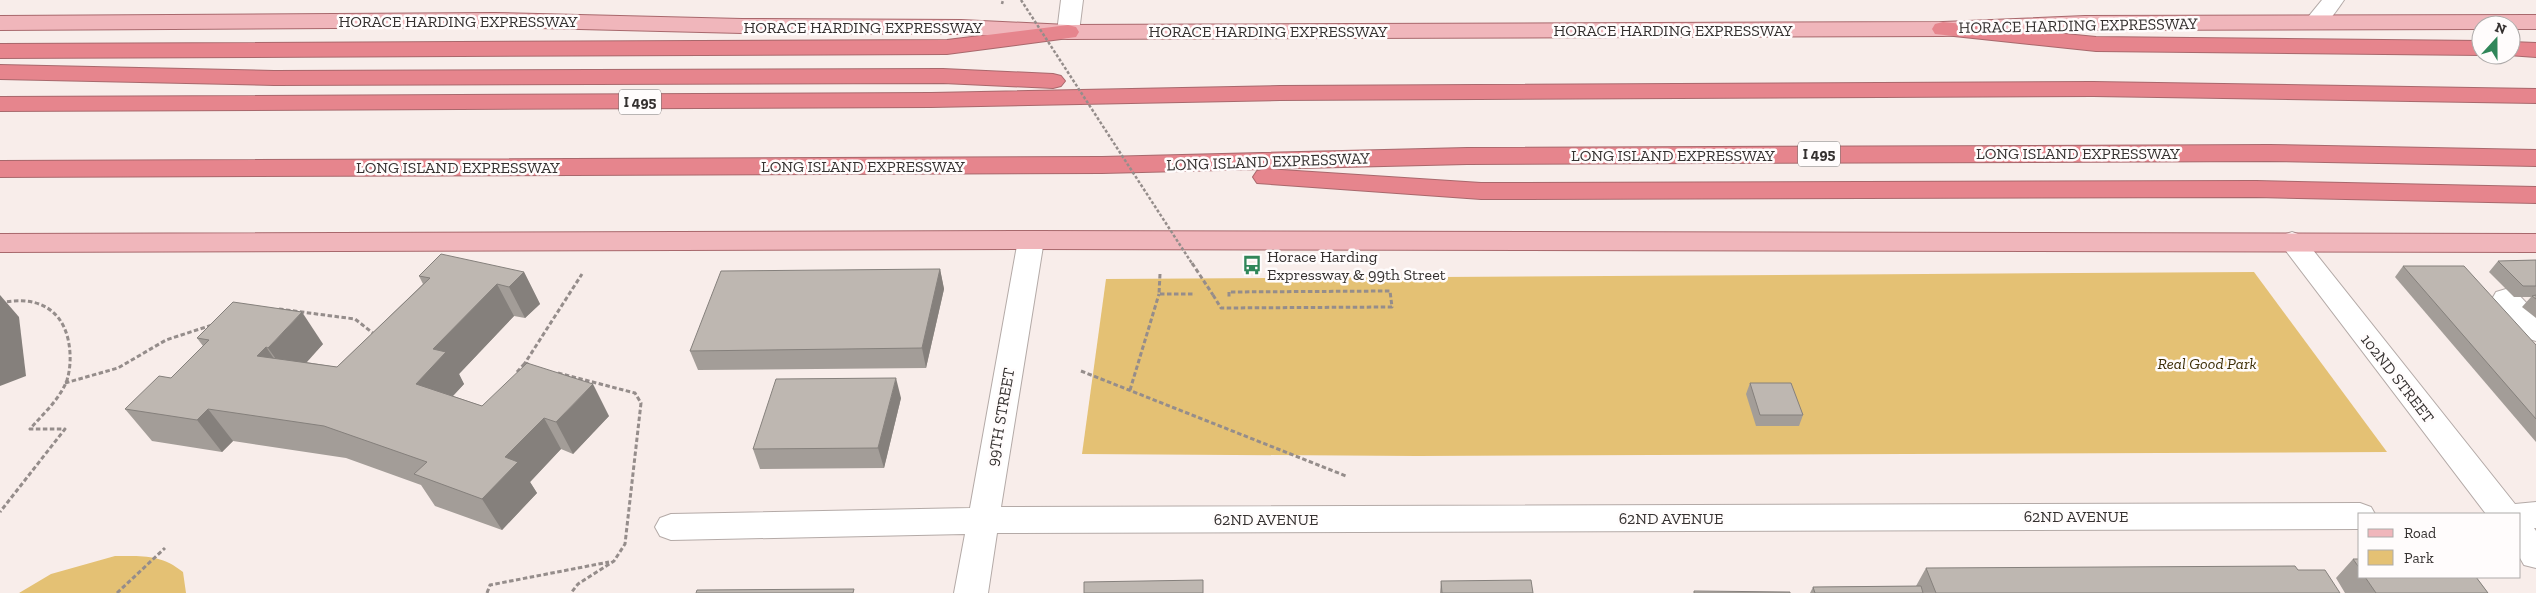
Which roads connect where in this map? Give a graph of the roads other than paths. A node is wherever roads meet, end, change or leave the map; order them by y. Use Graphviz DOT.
graph roads {
  1 [pos="1072,0"];
  2 [pos="2333,0"];
  3 [pos="2315,22"];
  4 [pos="2536,22"];
  5 [pos="0,23"];
  6 [pos="1943,29"];
  7 [pos="1068,32"];
  8 [pos="2471,48"];
  9 [pos="2521,49"];
  10 [pos="0,50"];
  11 [pos="2536,50"];
  12 [pos="0,72"];
  13 [pos="1280,93"];
  14 [pos="2536,96"];
  15 [pos="0,104"];
  16 [pos="2536,158"];
  17 [pos="1102,165"];
  18 [pos="0,169"];
  19 [pos="2536,195"];
  20 [pos="1031,240"];
  21 [pos="2292,241"];
  22 [pos="0,243"];
  23 [pos="2536,244"];
  24 [pos="2506,299"];
  25 [pos="2536,331"];
  26 [pos="2503,513"];
  27 [pos="2521,515"];
  28 [pos="2358,516"];
  29 [pos="2536,516"];
  30 [pos="983,520"];
  31 [pos="670,527"];
  32 [pos="2521,535"];
  33 [pos="2536,555"];
  34 [pos="971,593"];
  1 -- 7 [label="street"];
  2 -- 3 [label="street"];
  3 -- 4 [label="main road, HORACE HARDING EXPRESSWAY"];
  3 -- 6 [label="main road, HORACE HARDING EXPRESSWAY"];
  5 -- 7 [label="main road, HORACE HARDING EXPRESSWAY"];
  6 -- 7 [label="main road, HORACE HARDING EXPRESSWAY"];
  6 -- 8 [label="highway"];
  7 -- 10 [label="highway"];
  9 -- 11 [label="highway"];
  12 -- 13 [label="highway"];
  13 -- 14 [label="highway, I 495"];
  13 -- 15 [label="highway, I 495"];
  16 -- 17 [label="highway, LONG ISLAND EXPRESSWAY / I 495"];
  17 -- 18 [label="highway, LONG ISLAND EXPRESSWAY / I 495"];
  17 -- 19 [label="highway"];
  20 -- 21 [label="main road"];
  20 -- 22 [label="main road"];
  20 -- 30 [label="street, 99TH STREET"];
  21 -- 23 [label="main road"];
  21 -- 26 [label="street, 102ND STREET"];
  24 -- 25 [label="street"];
  27 -- 29 [label="street"];
  28 -- 30 [label="street, 62ND AVENUE"];
  30 -- 31 [label="street, 62ND AVENUE"];
  30 -- 34 [label="street, 99TH STREET"];
  32 -- 33 [label="street"];
}
